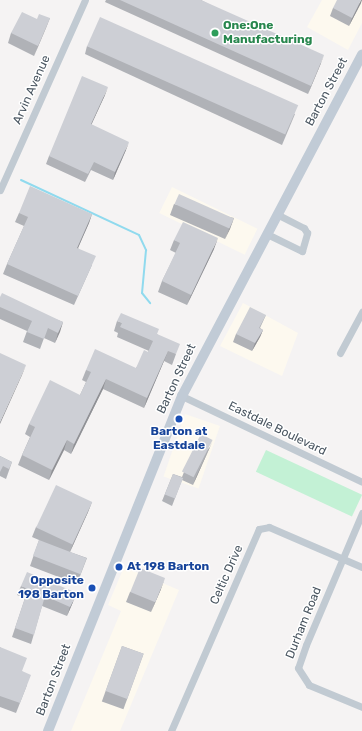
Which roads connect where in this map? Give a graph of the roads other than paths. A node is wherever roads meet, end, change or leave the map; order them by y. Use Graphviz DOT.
graph roads {
  1 [pos="85,0"];
  2 [pos="362,54"];
  3 [pos="0,190"];
  4 [pos="277,214"];
  5 [pos="267,234"];
  6 [pos="362,312"];
  7 [pos="340,353"];
  8 [pos="182,396"];
  9 [pos="362,482"];
  10 [pos="362,513"];
  11 [pos="343,559"];
  12 [pos="362,567"];
  13 [pos="362,707"];
  14 [pos="48,731"];
  15 [pos="171,731"];
  1 -- 3 [label="street, Arvin Avenue"];
  2 -- 4 [label="main road, Barton Street"];
  4 -- 5 [label="main road, Barton Street"];
  4 -- 5 [label="street"];
  5 -- 8 [label="main road, Barton Street"];
  6 -- 7 [label="street"];
  8 -- 9 [label="street, Eastdale Boulevard"];
  8 -- 14 [label="main road, Barton Street"];
  10 -- 11 [label="street"];
  11 -- 12 [label="street, Celtic Drive"];
  11 -- 13 [label="street, Durham Road"];
  11 -- 15 [label="street, Celtic Drive"];
}
